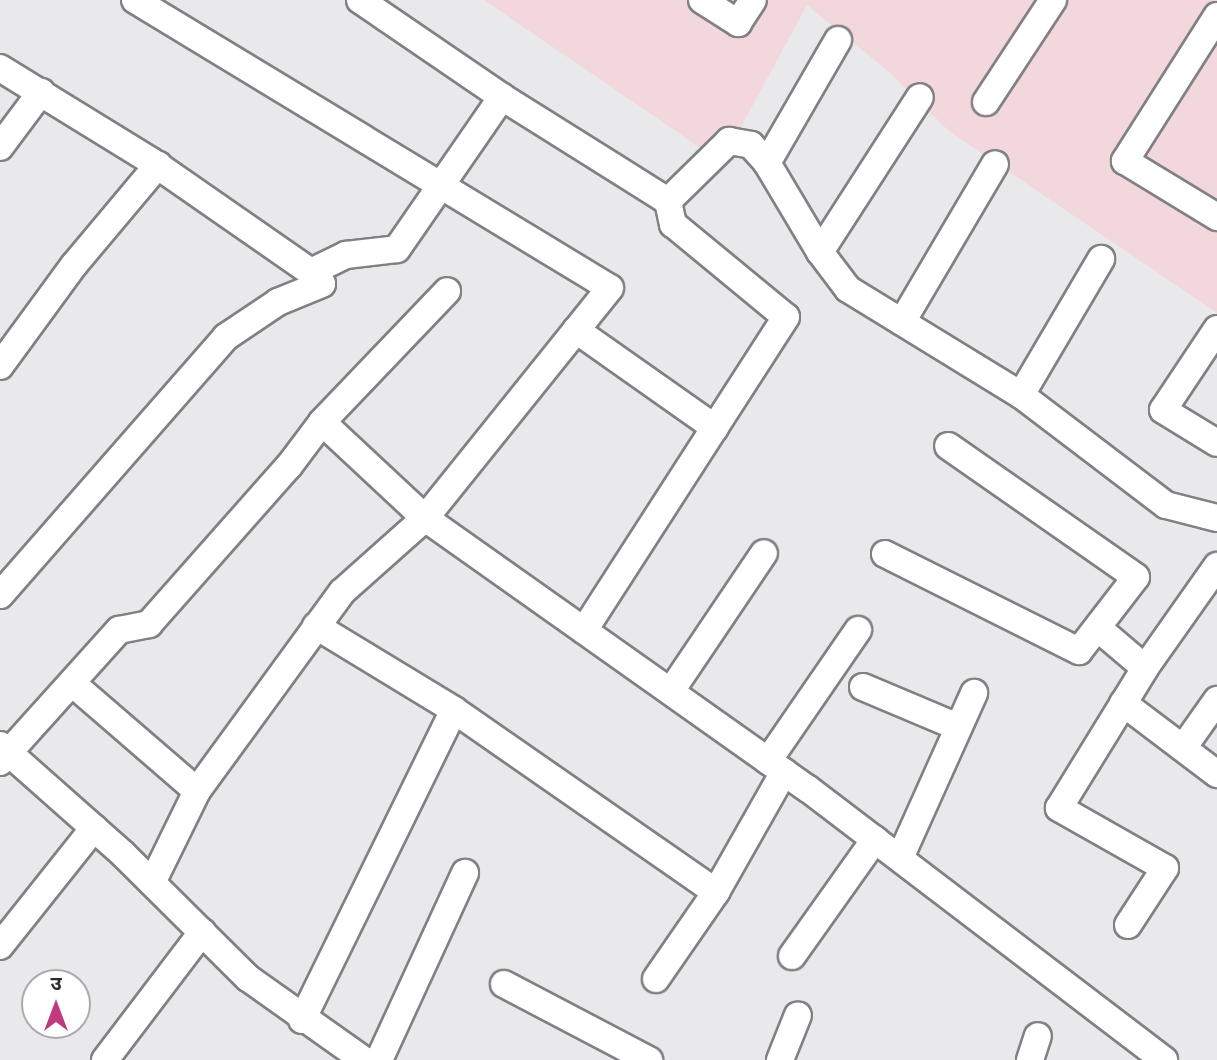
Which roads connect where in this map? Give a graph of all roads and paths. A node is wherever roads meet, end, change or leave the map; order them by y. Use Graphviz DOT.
graph roads {
  1 [pos="360,0"];
  2 [pos="702,0"];
  3 [pos="753,0"];
  4 [pos="1053,0"];
  5 [pos="144,2"];
  6 [pos="1217,16"];
  7 [pos="838,40"];
  8 [pos="0,68"];
  9 [pos="41,92"];
  10 [pos="502,97"];
  11 [pos="920,97"];
  12 [pos="986,102"];
  13 [pos="0,147"];
  14 [pos="767,163"];
  15 [pos="995,164"];
  16 [pos="158,165"];
  17 [pos="441,186"];
  18 [pos="668,201"];
  19 [pos="1217,217"];
  20 [pos="820,252"];
  21 [pos="1101,259"];
  22 [pos="311,272"];
  23 [pos="447,291"];
  24 [pos="902,322"];
  25 [pos="1217,329"];
  26 [pos="576,330"];
  27 [pos="0,366"];
  28 [pos="1021,395"];
  29 [pos="322,422"];
  30 [pos="715,428"];
  31 [pos="1217,443"];
  32 [pos="948,446"];
  33 [pos="425,518"];
  34 [pos="1217,518"];
  35 [pos="764,553"];
  36 [pos="885,554"];
  37 [pos="1217,566"];
  38 [pos="0,595"];
  39 [pos="316,626"];
  40 [pos="1099,629"];
  41 [pos="584,630"];
  42 [pos="858,630"];
  43 [pos="1145,668"];
  44 [pos="72,683"];
  45 [pos="863,687"];
  46 [pos="671,691"];
  47 [pos="974,693"];
  48 [pos="1217,700"];
  49 [pos="1123,703"];
  50 [pos="454,710"];
  51 [pos="958,727"];
  52 [pos="1183,748"];
  53 [pos="3,753"];
  54 [pos="776,766"];
  55 [pos="1217,774"];
  56 [pos="197,791"];
  57 [pos="94,828"];
  58 [pos="875,839"];
  59 [pos="900,858"];
  60 [pos="465,873"];
  61 [pos="152,883"];
  62 [pos="716,892"];
  63 [pos="1128,925"];
  64 [pos="202,932"];
  65 [pos="0,946"];
  66 [pos="792,956"];
  67 [pos="656,979"];
  68 [pos="504,984"];
  69 [pos="798,1015"];
  70 [pos="302,1020"];
  71 [pos="604,1050"];
  72 [pos="104,1060"];
  73 [pos="364,1060"];
  74 [pos="379,1060"];
  75 [pos="649,1060"];
  76 [pos="780,1060"];
  77 [pos="1164,1060"];
  1 -- 10 [label="street"];
  2 -- 3 [label="street"];
  4 -- 12 [label="street"];
  5 -- 17 [label="street"];
  6 -- 19 [label="street"];
  7 -- 14 [label="street"];
  8 -- 9 [label="street"];
  9 -- 13 [label="street"];
  9 -- 16 [label="street"];
  10 -- 17 [label="street"];
  10 -- 18 [label="street"];
  11 -- 20 [label="street"];
  14 -- 18 [label="street"];
  14 -- 20 [label="street"];
  15 -- 24 [label="street"];
  16 -- 22 [label="street"];
  16 -- 27 [label="street"];
  17 -- 22 [label="street"];
  17 -- 26 [label="street"];
  18 -- 30 [label="street"];
  20 -- 24 [label="street"];
  21 -- 28 [label="street"];
  22 -- 38 [label="street"];
  23 -- 29 [label="street"];
  24 -- 28 [label="street"];
  25 -- 31 [label="street"];
  26 -- 30 [label="street"];
  26 -- 33 [label="street"];
  28 -- 34 [label="street"];
  29 -- 33 [label="street"];
  29 -- 44 [label="street"];
  30 -- 41 [label="street"];
  32 -- 40 [label="street"];
  33 -- 39 [label="street"];
  33 -- 41 [label="street"];
  35 -- 46 [label="street"];
  36 -- 40 [label="street"];
  37 -- 43 [label="street"];
  39 -- 50 [label="street"];
  39 -- 56 [label="street"];
  40 -- 43 [label="street"];
  41 -- 46 [label="street"];
  42 -- 54 [label="street"];
  43 -- 49 [label="street"];
  44 -- 53 [label="street"];
  44 -- 56 [label="street"];
  45 -- 51 [label="street"];
  46 -- 54 [label="street"];
  47 -- 51 [label="street"];
  48 -- 52 [label="street"];
  49 -- 52 [label="street"];
  49 -- 63 [label="street"];
  50 -- 62 [label="street"];
  50 -- 70 [label="street"];
  51 -- 59 [label="street"];
  52 -- 55 [label="street"];
  53 -- 57 [label="street"];
  54 -- 58 [label="street"];
  54 -- 62 [label="street"];
  56 -- 61 [label="street"];
  57 -- 61 [label="street"];
  57 -- 65 [label="street"];
  58 -- 59 [label="street"];
  58 -- 66 [label="street"];
  59 -- 77 [label="street"];
  60 -- 74 [label="street"];
  61 -- 64 [label="street"];
  62 -- 67 [label="street"];
  64 -- 70 [label="street"];
  64 -- 72 [label="street"];
  68 -- 71 [label="street"];
  69 -- 76 [label="street"];
  70 -- 73 [label="street"];
  71 -- 75 [label="street"];
}
